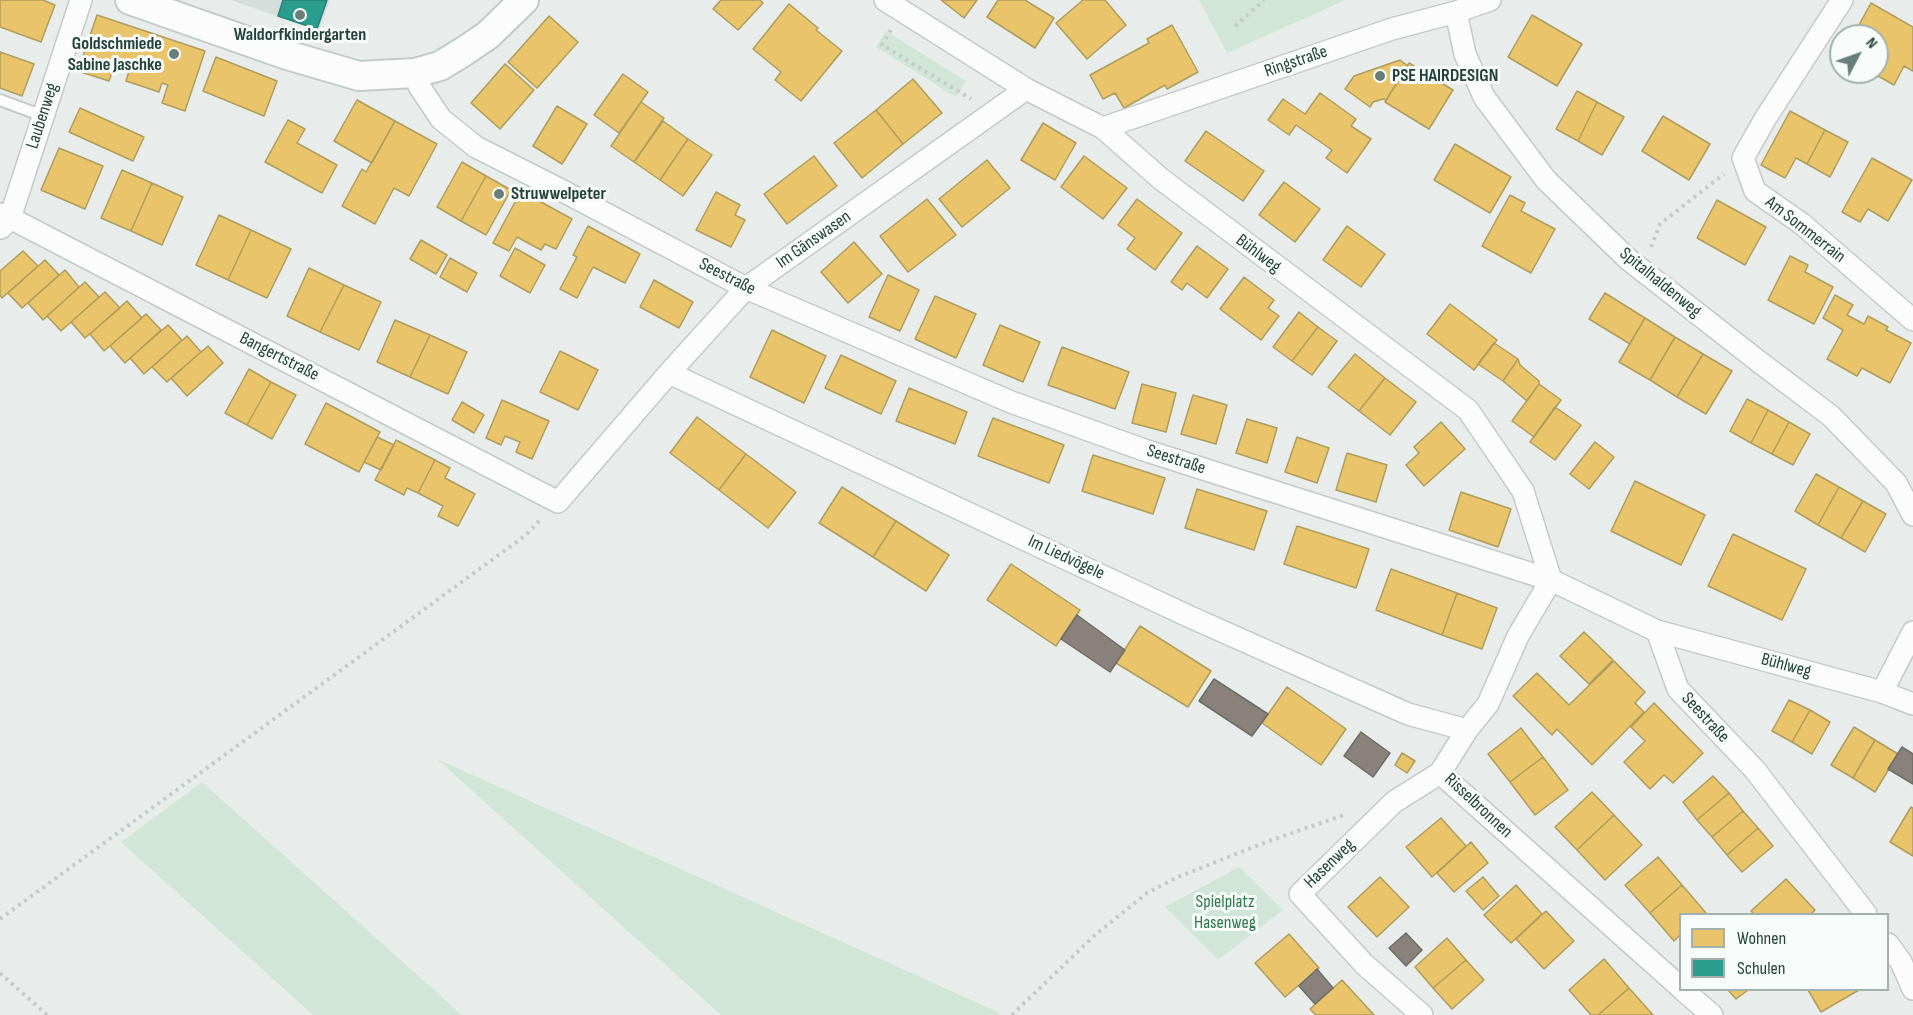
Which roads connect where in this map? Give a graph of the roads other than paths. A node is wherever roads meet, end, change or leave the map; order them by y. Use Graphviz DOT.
graph roads {
  1 [pos="81,0"];
  2 [pos="130,0"];
  3 [pos="524,0"];
  4 [pos="885,0"];
  5 [pos="1490,0"];
  6 [pos="1842,0"];
  7 [pos="1456,12"];
  8 [pos="415,73"];
  9 [pos="1026,89"];
  10 [pos="0,100"];
  11 [pos="43,116"];
  12 [pos="1103,128"];
  13 [pos="3,220"];
  14 [pos="746,288"];
  15 [pos="1913,320"];
  16 [pos="669,373"];
  17 [pos="558,502"];
  18 [pos="1913,515"];
  19 [pos="1551,580"];
  20 [pos="1657,631"];
  21 [pos="1913,632"];
  22 [pos="1881,692"];
  23 [pos="1913,704"];
  24 [pos="1467,730"];
  25 [pos="1440,773"];
  26 [pos="1864,913"];
  27 [pos="1889,947"];
  28 [pos="1679,985"];
  29 [pos="1913,989"];
  30 [pos="1685,991"];
  31 [pos="1422,1015"];
  32 [pos="1712,1015"];
  1 -- 11 [label="street, Laubenweg"];
  2 -- 8 [label="street"];
  3 -- 8 [label="street"];
  4 -- 9 [label="street, Bühlweg"];
  5 -- 7 [label="street, Ringstraße"];
  6 -- 15 [label="street, Am Sommerrain"];
  7 -- 12 [label="street, Ringstraße"];
  7 -- 18 [label="street, Spitalhaldenweg"];
  8 -- 14 [label="street, Seestraße"];
  9 -- 12 [label="street, Bühlweg"];
  9 -- 14 [label="street, Im Gänswasen"];
  10 -- 11 [label="lane"];
  11 -- 13 [label="street, Laubenweg"];
  12 -- 19 [label="street, Bühlweg"];
  13 -- 17 [label="street, Bangertstraße"];
  14 -- 16 [label="street, Im Gänswasen"];
  14 -- 19 [label="street, Seestraße"];
  16 -- 17 [label="street, Im Gänswasen"];
  16 -- 24 [label="street, Im Liedvögele"];
  19 -- 20 [label="street, Seestraße"];
  19 -- 24 [label="street, Risselbronnen"];
  20 -- 22 [label="street, Bühlweg"];
  20 -- 26 [label="street, Seestraße"];
  21 -- 22 [label="street"];
  22 -- 23 [label="street, Bühlweg"];
  24 -- 25 [label="street, Risselbronnen"];
  25 -- 28 [label="street, Risselbronnen"];
  25 -- 31 [label="street, Hasenweg"];
  27 -- 29 [label="street"];
  30 -- 32 [label="street, Risselbronnen"];
}
